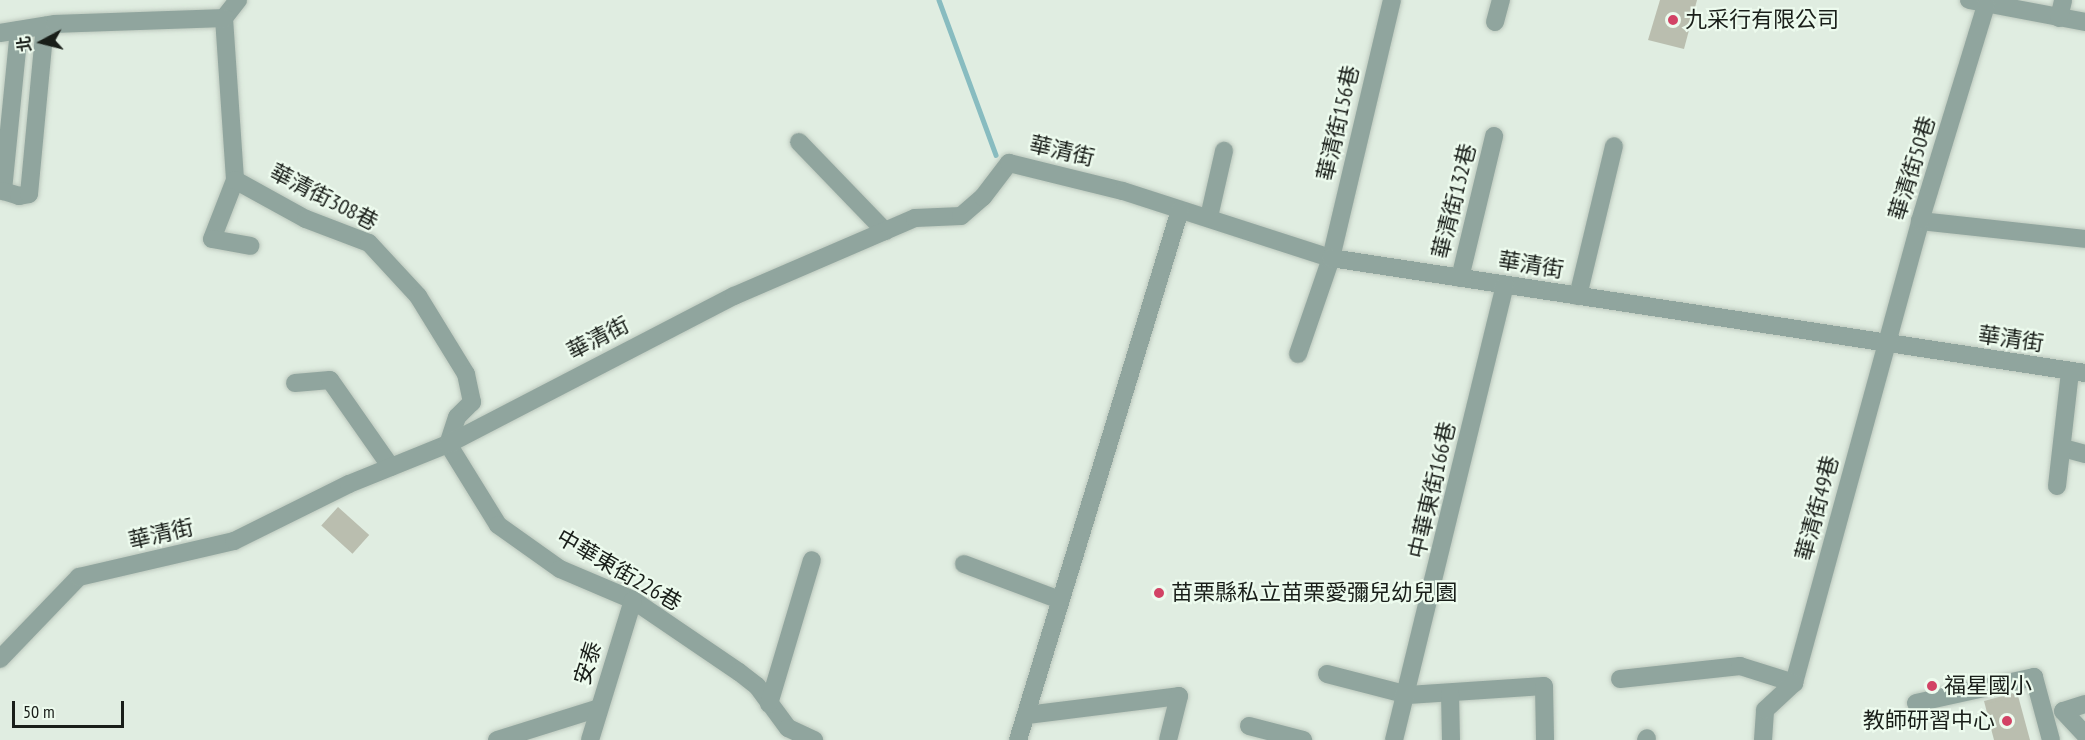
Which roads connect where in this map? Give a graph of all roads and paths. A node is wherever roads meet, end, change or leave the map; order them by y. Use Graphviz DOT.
graph roads {
  1 [pos="238,0"];
  2 [pos="1392,0"];
  3 [pos="1501,0"];
  4 [pos="2063,0"];
  5 [pos="1977,2"];
  6 [pos="224,18"];
  7 [pos="2059,18"];
  8 [pos="1495,22"];
  9 [pos="2085,22"];
  10 [pos="45,26"];
  11 [pos="19,30"];
  12 [pos="0,33"];
  13 [pos="1494,136"];
  14 [pos="799,142"];
  15 [pos="1614,146"];
  16 [pos="1224,151"];
  17 [pos="235,180"];
  18 [pos="1,190"];
  19 [pos="1180,210"];
  20 [pos="1209,217"];
  21 [pos="1920,221"];
  22 [pos="885,231"];
  23 [pos="2085,239"];
  24 [pos="250,246"];
  25 [pos="1331,258"];
  26 [pos="1460,278"];
  27 [pos="1505,285"];
  28 [pos="1578,296"];
  29 [pos="1887,345"];
  30 [pos="1298,354"];
  31 [pos="2078,373"];
  32 [pos="295,383"];
  33 [pos="448,444"];
  34 [pos="2063,448"];
  35 [pos="2085,454"];
  36 [pos="391,467"];
  37 [pos="2057,486"];
  38 [pos="812,560"];
  39 [pos="964,564"];
  40 [pos="633,600"];
  41 [pos="1060,600"];
  42 [pos="0,659"];
  43 [pos="1327,674"];
  44 [pos="1620,679"];
  45 [pos="1794,683"];
  46 [pos="1450,693"];
  47 [pos="1408,695"];
  48 [pos="1916,703"];
  49 [pos="769,704"];
  50 [pos="2085,704"];
  51 [pos="599,708"];
  52 [pos="1027,715"];
  53 [pos="1250,726"];
  54 [pos="2085,735"];
  55 [pos="497,740"];
  56 [pos="590,740"];
  57 [pos="814,740"];
  58 [pos="1018,740"];
  59 [pos="1168,740"];
  60 [pos="1303,740"];
  61 [pos="1394,740"];
  62 [pos="1451,740"];
  63 [pos="1545,740"];
  64 [pos="1763,740"];
  65 [pos="2051,740"];
  1 -- 6 [label="street"];
  2 -- 25 [label="street, 華清街156巷"];
  3 -- 8 [label="street"];
  4 -- 7 [label="street"];
  5 -- 7 [label="street"];
  5 -- 21 [label="street, 華清街50巷"];
  6 -- 10 [label="street"];
  6 -- 17 [label="street"];
  7 -- 9 [label="street"];
  10 -- 11 [label="street"];
  10 -- 18 [label="street"];
  11 -- 12 [label="street"];
  11 -- 18 [label="street"];
  13 -- 26 [label="street, 華清街132巷"];
  14 -- 22 [label="street"];
  15 -- 28 [label="street"];
  16 -- 20 [label="street"];
  17 -- 24 [label="street"];
  17 -- 33 [label="street, 華清街308巷"];
  19 -- 20 [label="street, 華清街"];
  19 -- 22 [label="street, 華清街"];
  19 -- 41 [label="street"];
  20 -- 25 [label="street, 華清街"];
  21 -- 23 [label="street"];
  21 -- 29 [label="street, 華清街50巷"];
  22 -- 33 [label="street, 華清街"];
  25 -- 26 [label="street, 華清街"];
  25 -- 30 [label="street, 華清街156巷"];
  26 -- 27 [label="street, 華清街"];
  27 -- 28 [label="street, 華清街"];
  27 -- 47 [label="street, 中華東街166巷"];
  28 -- 29 [label="street, 華清街"];
  29 -- 31 [label="street, 華清街"];
  29 -- 45 [label="street, 華清街49巷"];
  31 -- 34 [label="street"];
  32 -- 36 [label="street"];
  33 -- 36 [label="street, 華清街"];
  33 -- 40 [label="street, 中華東街226巷"];
  34 -- 35 [label="street"];
  34 -- 37 [label="street"];
  36 -- 42 [label="street, 華清街"];
  38 -- 49 [label="street"];
  39 -- 41 [label="street"];
  40 -- 49 [label="street, 中華東街226巷"];
  40 -- 51 [label="street, 安泰"];
  41 -- 52 [label="street"];
  43 -- 47 [label="street"];
  44 -- 45 [label="street"];
  45 -- 64 [label="street"];
  46 -- 47 [label="street"];
  46 -- 62 [label="street"];
  46 -- 63 [label="street"];
  47 -- 61 [label="street, 中華東街166巷"];
  48 -- 65 [label="street"];
  49 -- 57 [label="street, 中華東街226巷"];
  50 -- 54 [label="street"];
  51 -- 55 [label="street"];
  51 -- 56 [label="street, 安泰"];
  52 -- 58 [label="street"];
  52 -- 59 [label="street"];
  53 -- 60 [label="street"];
}
